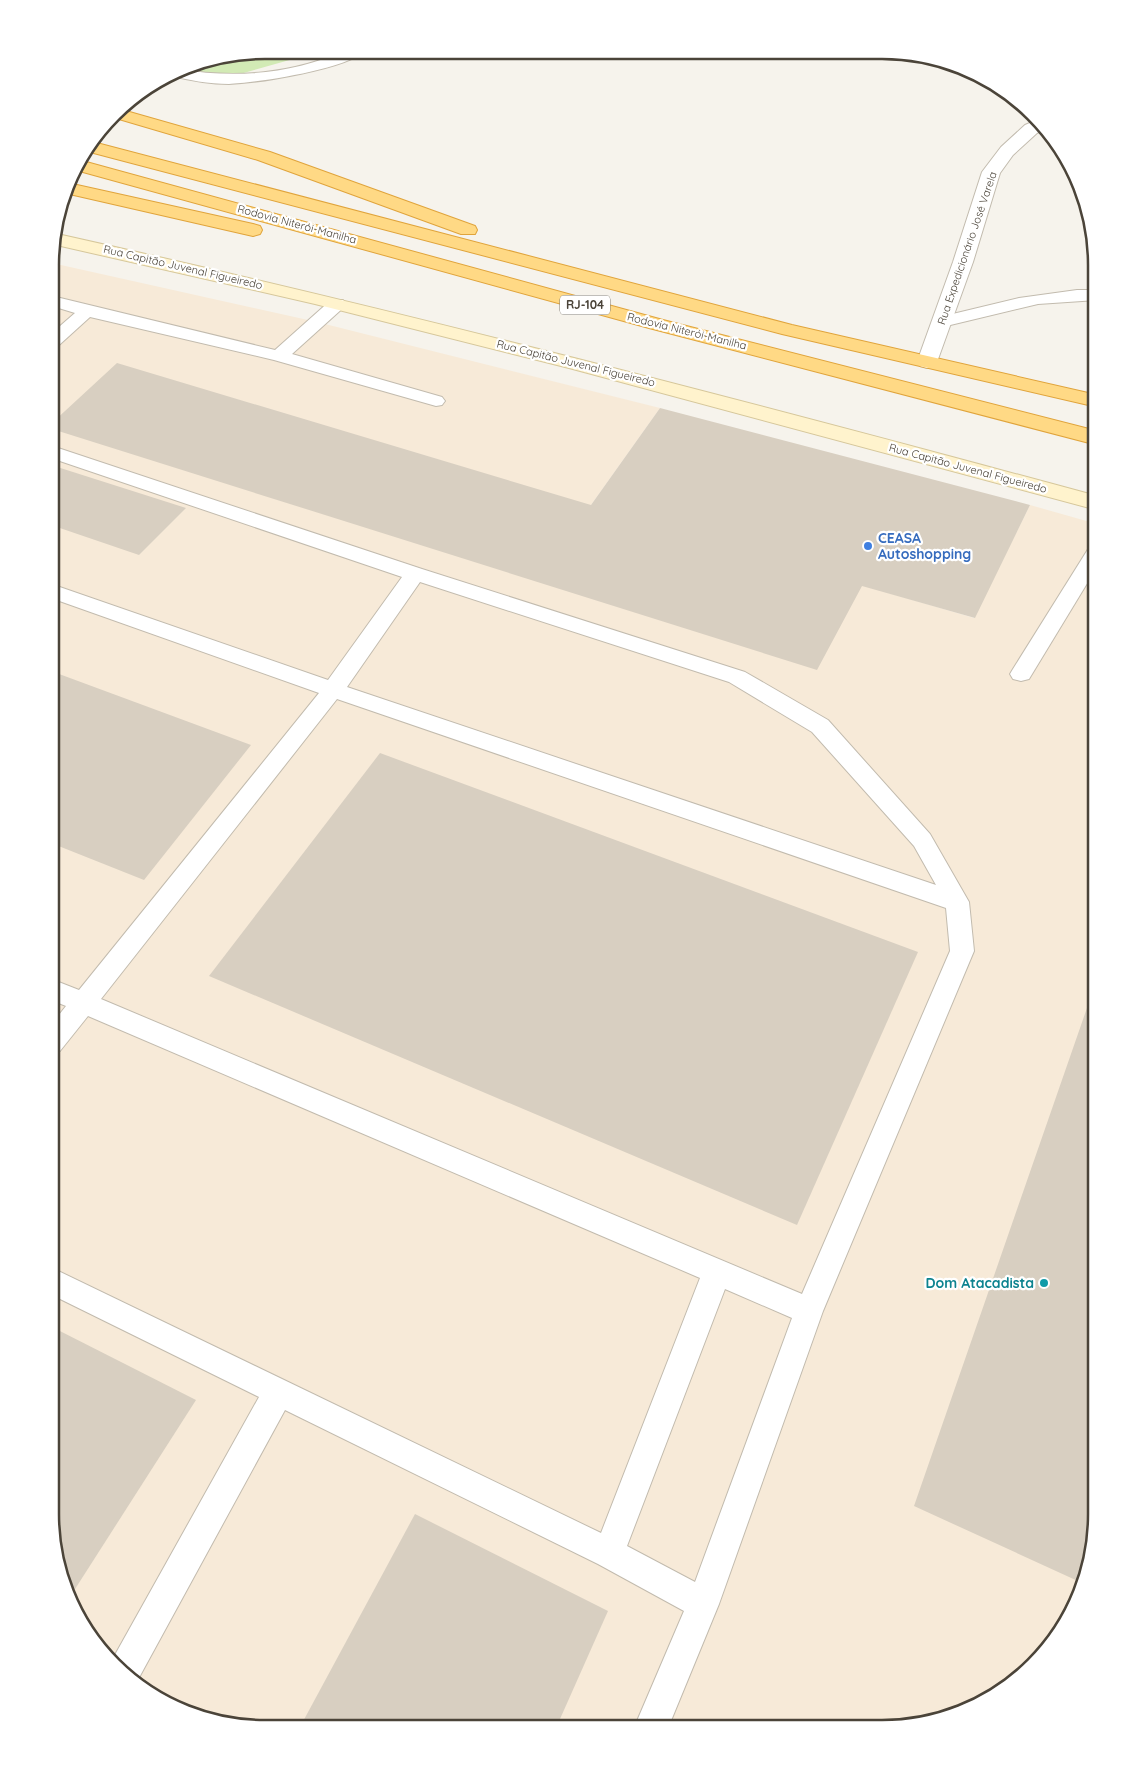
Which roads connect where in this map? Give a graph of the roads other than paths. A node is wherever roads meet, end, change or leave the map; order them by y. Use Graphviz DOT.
graph roads {
  1 [pos="332,59"];
  2 [pos="185,74"];
  3 [pos="124,114"];
  4 [pos="1036,128"];
  5 [pos="94,148"];
  6 [pos="84,167"];
  7 [pos="73,189"];
  8 [pos="61,240"];
  9 [pos="627,288"];
  10 [pos="1088,294"];
  11 [pos="59,304"];
  12 [pos="337,304"];
  13 [pos="595,307"];
  14 [pos="87,311"];
  15 [pos="942,322"];
  16 [pos="59,336"];
  17 [pos="279,356"];
  18 [pos="928,362"];
  19 [pos="1088,399"];
  20 [pos="436,401"];
  21 [pos="1088,435"];
  22 [pos="59,454"];
  23 [pos="1088,501"];
  24 [pos="1088,566"];
  25 [pos="415,574"];
  26 [pos="59,594"];
  27 [pos="1021,674"];
  28 [pos="333,690"];
  29 [pos="957,902"];
  30 [pos="59,992"];
  31 [pos="82,1002"];
  32 [pos="59,1032"];
  33 [pos="717,1272"];
  34 [pos="59,1284"];
  35 [pos="809,1311"];
  36 [pos="278,1392"];
  37 [pos="609,1553"];
  38 [pos="704,1604"];
  39 [pos="126,1667"];
  40 [pos="655,1720"];
  1 -- 2 [label="lane"];
  3 -- 9 [label="highway"];
  4 -- 15 [label="street, Rua Expedicionário José Varela"];
  5 -- 9 [label="highway, Rodovia Niterói-Manilha / RJ-104"];
  6 -- 13 [label="highway, Rodovia Niterói-Manilha / RJ-104"];
  7 -- 13 [label="highway"];
  8 -- 12 [label="main road, Rua Capitão Juvenal Figueiredo"];
  9 -- 18 [label="highway, Rodovia Niterói-Manilha / RJ-104"];
  10 -- 15 [label="lane"];
  11 -- 14 [label="lane"];
  12 -- 17 [label="lane"];
  12 -- 23 [label="main road, Rua Capitão Juvenal Figueiredo"];
  13 -- 21 [label="highway, Rodovia Niterói-Manilha / RJ-104"];
  14 -- 16 [label="lane"];
  14 -- 17 [label="lane"];
  15 -- 18 [label="street, Rua Expedicionário José Varela"];
  17 -- 20 [label="lane"];
  18 -- 19 [label="highway, Rodovia Niterói-Manilha / RJ-104"];
  22 -- 25 [label="lane"];
  24 -- 27 [label="lane"];
  25 -- 28 [label="lane"];
  25 -- 29 [label="lane"];
  26 -- 28 [label="lane"];
  28 -- 29 [label="lane"];
  28 -- 31 [label="lane"];
  29 -- 35 [label="lane"];
  30 -- 31 [label="lane"];
  31 -- 32 [label="lane"];
  31 -- 33 [label="lane"];
  33 -- 35 [label="lane"];
  33 -- 37 [label="lane"];
  34 -- 36 [label="lane"];
  35 -- 38 [label="lane"];
  36 -- 37 [label="lane"];
  36 -- 39 [label="lane"];
  37 -- 38 [label="lane"];
  38 -- 40 [label="lane"];
}
